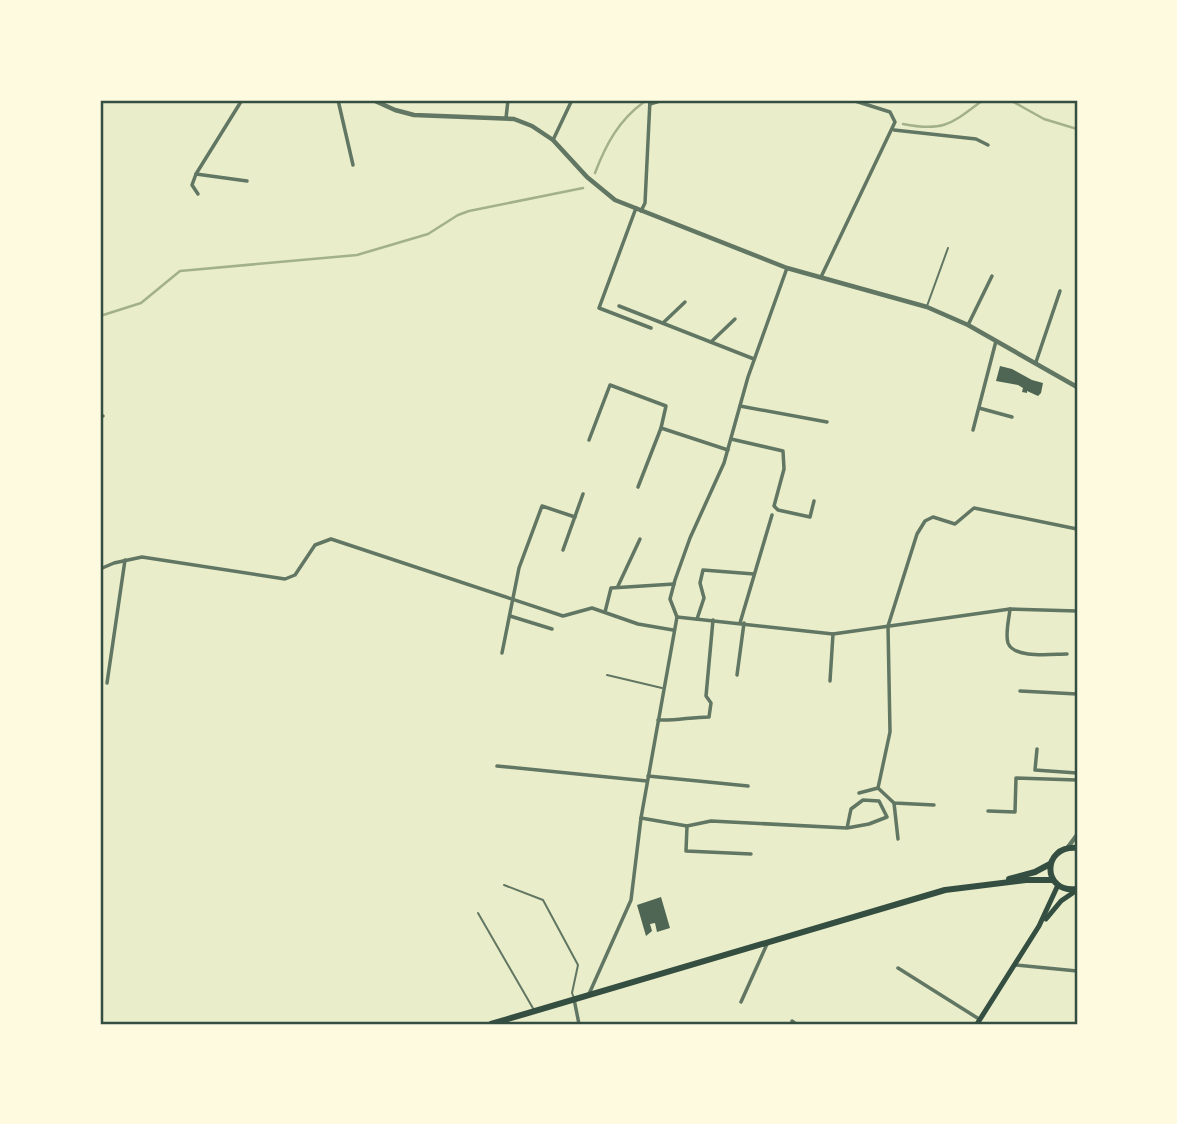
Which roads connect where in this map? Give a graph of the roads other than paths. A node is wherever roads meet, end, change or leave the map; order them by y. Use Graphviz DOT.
graph roads {
  1 [pos="242,100"];
  2 [pos="338,100"];
  3 [pos="373,100"];
  4 [pos="508,100"];
  5 [pos="572,100"];
  6 [pos="663,100"];
  7 [pos="852,100"];
  8 [pos="650,102"];
  9 [pos="506,118"];
  10 [pos="894,130"];
  11 [pos="552,140"];
  12 [pos="988,145"];
  13 [pos="353,164"];
  14 [pos="197,174"];
  15 [pos="247,181"];
  16 [pos="198,194"];
  17 [pos="638,210"];
  18 [pos="948,248"];
  19 [pos="787,268"];
  20 [pos="992,276"];
  21 [pos="821,277"];
  22 [pos="1060,291"];
  23 [pos="685,302"];
  24 [pos="619,306"];
  25 [pos="927,307"];
  26 [pos="735,319"];
  27 [pos="663,323"];
  28 [pos="968,325"];
  29 [pos="651,328"];
  30 [pos="996,340"];
  31 [pos="710,342"];
  32 [pos="755,359"];
  33 [pos="1036,362"];
  34 [pos="1077,387"];
  35 [pos="740,406"];
  36 [pos="979,408"];
  37 [pos="1012,417"];
  38 [pos="827,422"];
  39 [pos="662,428"];
  40 [pos="973,430"];
  41 [pos="731,439"];
  42 [pos="589,440"];
  43 [pos="728,450"];
  44 [pos="638,487"];
  45 [pos="583,495"];
  46 [pos="814,501"];
  47 [pos="772,515"];
  48 [pos="575,517"];
  49 [pos="1077,529"];
  50 [pos="640,539"];
  51 [pos="563,550"];
  52 [pos="125,560"];
  53 [pos="100,569"];
  54 [pos="754,574"];
  55 [pos="674,584"];
  56 [pos="618,586"];
  57 [pos="514,601"];
  58 [pos="1010,609"];
  59 [pos="1077,611"];
  60 [pos="605,612"];
  61 [pos="510,616"];
  62 [pos="677,617"];
  63 [pos="697,619"];
  64 [pos="713,620"];
  65 [pos="742,623"];
  66 [pos="888,626"];
  67 [pos="552,629"];
  68 [pos="674,630"];
  69 [pos="833,634"];
  70 [pos="502,653"];
  71 [pos="1067,654"];
  72 [pos="607,675"];
  73 [pos="737,675"];
  74 [pos="830,681"];
  75 [pos="107,683"];
  76 [pos="663,688"];
  77 [pos="1020,691"];
  78 [pos="1077,694"];
  79 [pos="658,720"];
  80 [pos="1037,749"];
  81 [pos="497,766"];
  82 [pos="1077,773"];
  83 [pos="648,779"];
  84 [pos="1077,780"];
  85 [pos="748,786"];
  86 [pos="878,788"];
  87 [pos="859,793"];
  88 [pos="894,803"];
  89 [pos="934,805"];
  90 [pos="988,811"];
  91 [pos="641,818"];
  92 [pos="687,825"];
  93 [pos="847,828"];
  94 [pos="1077,835"];
  95 [pos="898,839"];
  96 [pos="1068,847"];
  97 [pos="1077,848"];
  98 [pos="751,854"];
  99 [pos="1051,864"];
  100 [pos="1055,882"];
  101 [pos="990,884"];
  102 [pos="504,886"];
  103 [pos="1077,890"];
  104 [pos="478,913"];
  105 [pos="1040,926"];
  106 [pos="768,943"];
  107 [pos="1015,965"];
  108 [pos="898,968"];
  109 [pos="1077,971"];
  110 [pos="588,996"];
  111 [pos="574,999"];
  112 [pos="741,1002"];
  113 [pos="535,1011"];
  114 [pos="979,1022"];
  115 [pos="491,1024"];
  116 [pos="579,1024"];
  1 -- 14 [label="street"];
  2 -- 13 [label="street"];
  3 -- 9 [label="street"];
  4 -- 9 [label="street"];
  5 -- 11 [label="street"];
  6 -- 8 [label="street"];
  7 -- 10 [label="street"];
  8 -- 17 [label="street"];
  9 -- 11 [label="street"];
  10 -- 12 [label="street"];
  10 -- 21 [label="street"];
  11 -- 17 [label="street"];
  14 -- 15 [label="street"];
  14 -- 16 [label="street"];
  17 -- 19 [label="street"];
  17 -- 29 [label="street"];
  18 -- 25 [label="lane"];
  19 -- 21 [label="street"];
  19 -- 32 [label="street"];
  20 -- 28 [label="street"];
  21 -- 25 [label="street"];
  22 -- 33 [label="street"];
  23 -- 27 [label="street"];
  24 -- 27 [label="street"];
  25 -- 28 [label="street"];
  26 -- 31 [label="street"];
  27 -- 31 [label="street"];
  28 -- 30 [label="street"];
  30 -- 33 [label="street"];
  30 -- 36 [label="street"];
  31 -- 32 [label="street"];
  32 -- 35 [label="street"];
  33 -- 34 [label="street"];
  35 -- 38 [label="street"];
  35 -- 41 [label="street"];
  36 -- 37 [label="street"];
  36 -- 40 [label="street"];
  39 -- 42 [label="street"];
  39 -- 43 [label="street"];
  39 -- 44 [label="street"];
  41 -- 43 [label="street"];
  41 -- 46 [label="street"];
  43 -- 55 [label="street"];
  45 -- 48 [label="street"];
  47 -- 54 [label="street"];
  48 -- 51 [label="street"];
  48 -- 57 [label="street"];
  49 -- 66 [label="street"];
  50 -- 56 [label="street"];
  52 -- 53 [label="street"];
  52 -- 57 [label="street"];
  52 -- 75 [label="street"];
  54 -- 63 [label="street"];
  54 -- 65 [label="street"];
  55 -- 56 [label="street"];
  55 -- 62 [label="street"];
  56 -- 60 [label="street"];
  57 -- 60 [label="street"];
  57 -- 61 [label="street"];
  58 -- 59 [label="street"];
  58 -- 66 [label="street"];
  58 -- 71 [label="street"];
  60 -- 68 [label="street"];
  61 -- 67 [label="street"];
  61 -- 70 [label="street"];
  62 -- 63 [label="street"];
  62 -- 68 [label="street"];
  63 -- 64 [label="street"];
  64 -- 65 [label="street"];
  64 -- 79 [label="street"];
  65 -- 69 [label="street"];
  65 -- 73 [label="street"];
  66 -- 69 [label="street"];
  66 -- 86 [label="street"];
  68 -- 76 [label="street"];
  69 -- 74 [label="street"];
  72 -- 76 [label="lane"];
  76 -- 79 [label="street"];
  77 -- 78 [label="street"];
  79 -- 83 [label="street"];
  80 -- 82 [label="street"];
  81 -- 83 [label="street"];
  83 -- 85 [label="street"];
  83 -- 91 [label="street"];
  84 -- 90 [label="street"];
  86 -- 87 [label="street"];
  86 -- 88 [label="street"];
  88 -- 89 [label="street"];
  88 -- 95 [label="street"];
  91 -- 92 [label="street"];
  91 -- 110 [label="street"];
  92 -- 93 [label="street"];
  92 -- 98 [label="street"];
  93 -- 93 [label="street"];
  94 -- 96 [label="street"];
  96 -- 97 [label="main road"];
  96 -- 99 [label="main road"];
  99 -- 100 [label="main road"];
  99 -- 101 [label="main road"];
  100 -- 101 [label="main road"];
  100 -- 103 [label="main road"];
  100 -- 105 [label="main road"];
  101 -- 106 [label="main road"];
  102 -- 111 [label="lane"];
  103 -- 105 [label="main road"];
  104 -- 113 [label="lane"];
  105 -- 107 [label="main road"];
  106 -- 110 [label="main road"];
  106 -- 112 [label="street"];
  107 -- 109 [label="street"];
  107 -- 114 [label="main road"];
  108 -- 114 [label="street"];
  110 -- 111 [label="main road"];
  111 -- 113 [label="main road"];
  111 -- 116 [label="street"];
  113 -- 115 [label="main road"];
}
